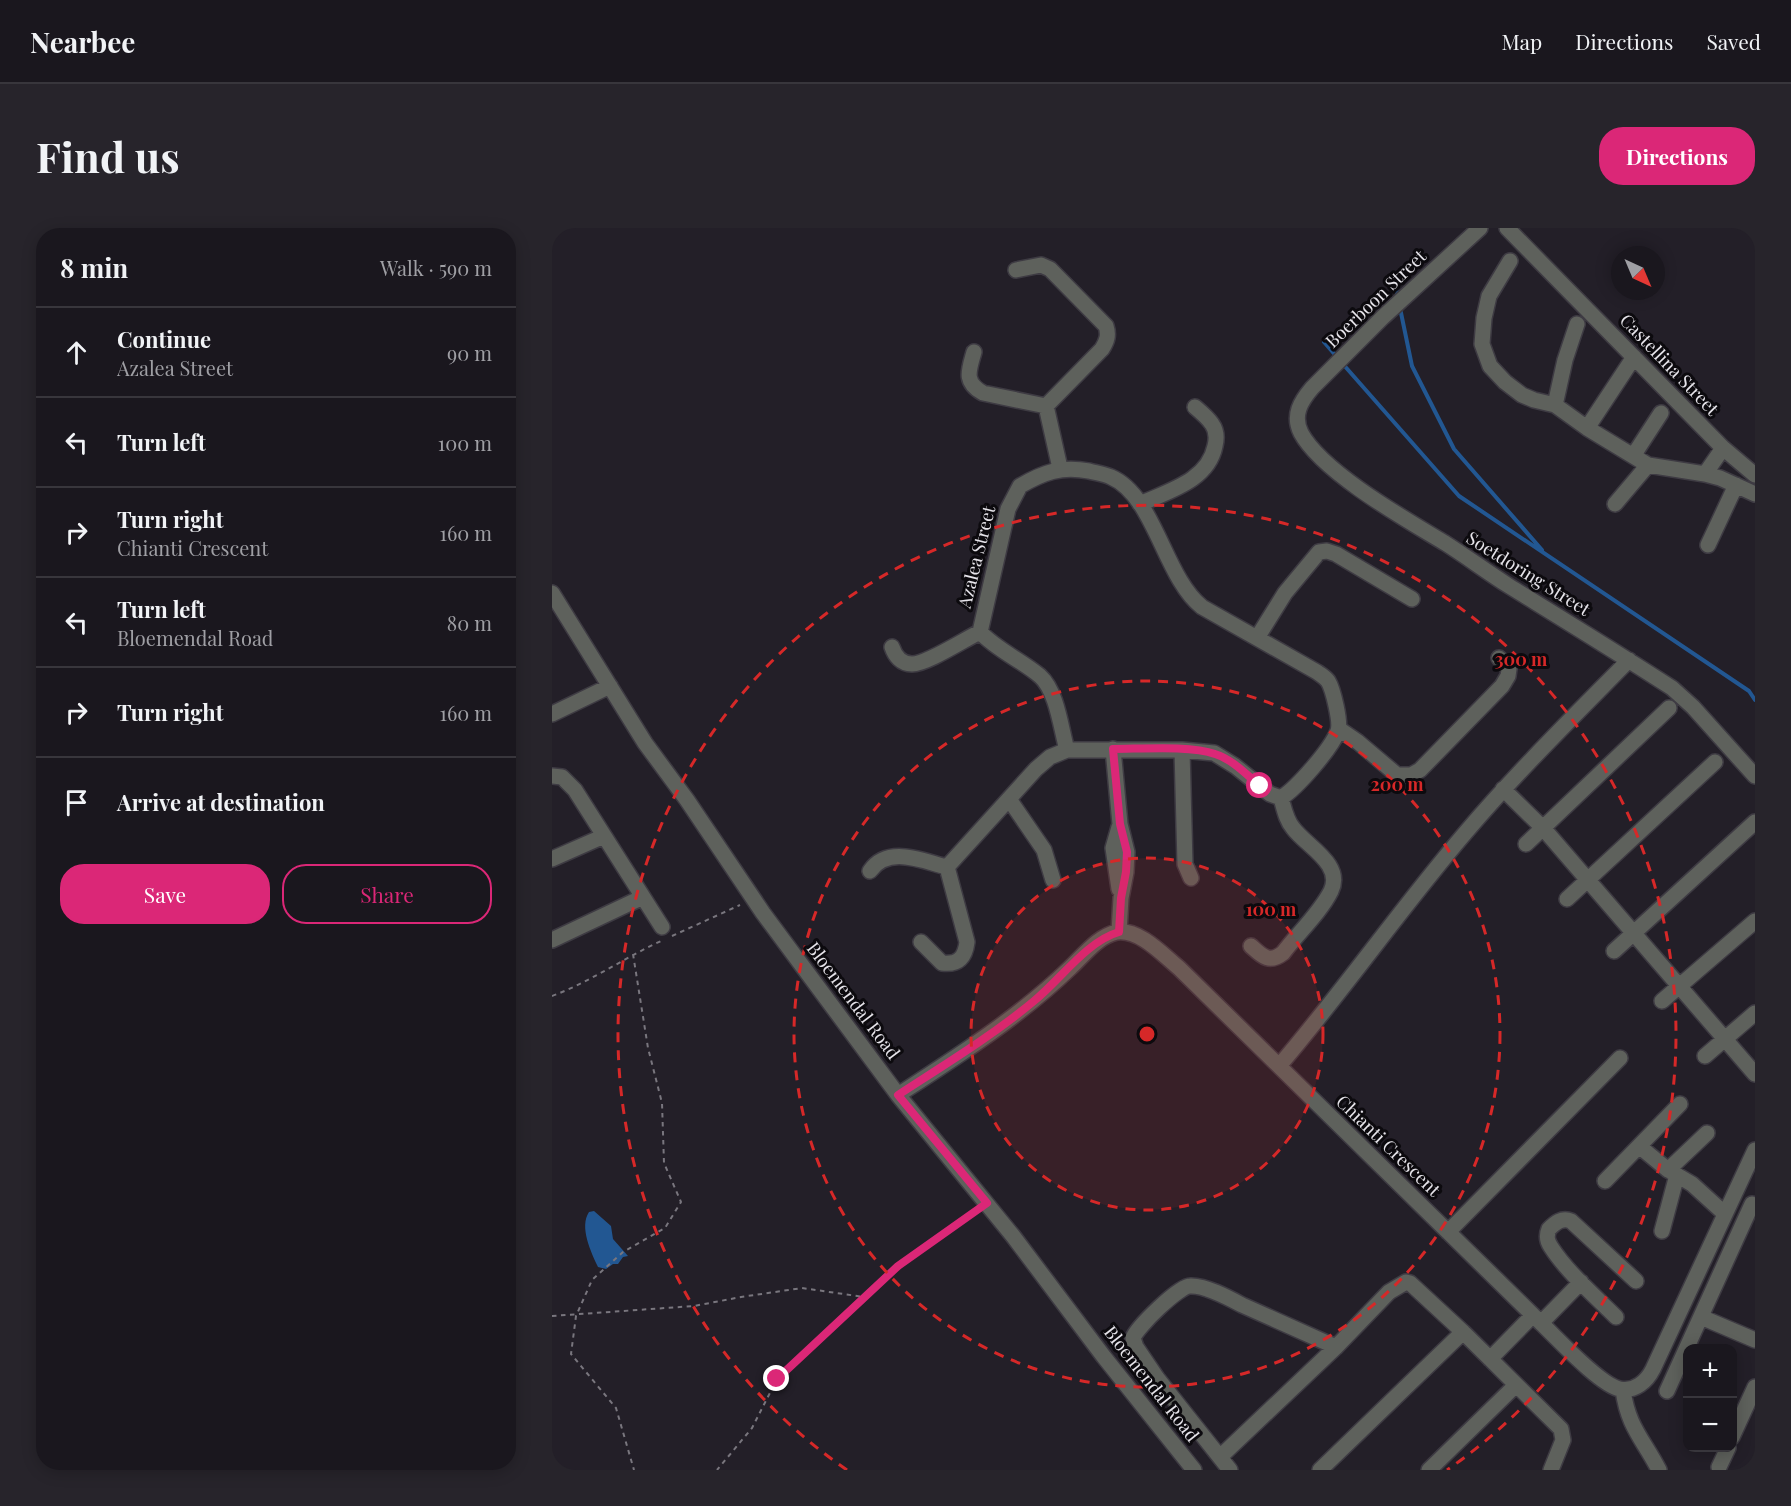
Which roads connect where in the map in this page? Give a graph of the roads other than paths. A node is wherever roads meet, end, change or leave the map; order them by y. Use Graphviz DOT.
graph roads {
  1 [pos="1480,228"];
  2 [pos="1507,228"];
  3 [pos="1510,261"];
  4 [pos="1016,270"];
  5 [pos="1577,324"];
  6 [pos="974,352"];
  7 [pos="1634,357"];
  8 [pos="1302,400"];
  9 [pos="1554,405"];
  10 [pos="1046,406"];
  11 [pos="1195,407"];
  12 [pos="1661,413"];
  13 [pos="1587,428"];
  14 [pos="1723,448"];
  15 [pos="1633,456"];
  16 [pos="1648,465"];
  17 [pos="1060,468"];
  18 [pos="1705,474"];
  19 [pos="1755,475"];
  20 [pos="1736,485"];
  21 [pos="1755,494"];
  22 [pos="1140,504"];
  23 [pos="1615,504"];
  24 [pos="1708,545"];
  25 [pos="552,593"];
  26 [pos="1412,599"];
  27 [pos="980,632"];
  28 [pos="1257,638"];
  29 [pos="892,647"];
  30 [pos="1499,658"];
  31 [pos="1629,660"];
  32 [pos="610,686"];
  33 [pos="1669,708"];
  34 [pos="552,714"];
  35 [pos="1339,729"];
  36 [pos="1113,749"];
  37 [pos="1067,750"];
  38 [pos="1182,750"];
  39 [pos="1715,762"];
  40 [pos="1755,776"];
  41 [pos="552,777"];
  42 [pos="1503,789"];
  43 [pos="1281,798"];
  44 [pos="1009,799"];
  45 [pos="1755,822"];
  46 [pos="1544,828"];
  47 [pos="604,836"];
  48 [pos="1526,844"];
  49 [pos="552,860"];
  50 [pos="947,867"];
  51 [pos="870,871"];
  52 [pos="1191,878"];
  53 [pos="1053,880"];
  54 [pos="1589,881"];
  55 [pos="643,897"];
  56 [pos="1567,899"];
  57 [pos="1755,921"];
  58 [pos="662,927"];
  59 [pos="1119,932"];
  60 [pos="1634,934"];
  61 [pos="552,940"];
  62 [pos="921,942"];
  63 [pos="1251,946"];
  64 [pos="1614,951"];
  65 [pos="1680,986"];
  66 [pos="1662,1001"];
  67 [pos="1755,1013"];
  68 [pos="1725,1039"];
  69 [pos="1705,1056"];
  70 [pos="1620,1058"];
  71 [pos="1279,1066"];
  72 [pos="1755,1074"];
  73 [pos="898,1095"];
  74 [pos="1680,1104"];
  75 [pos="1707,1133"];
  76 [pos="1639,1146"];
  77 [pos="1755,1149"];
  78 [pos="1673,1173"];
  79 [pos="1750,1175"];
  80 [pos="1605,1181"];
  81 [pos="1752,1204"];
  82 [pos="1725,1214"];
  83 [pos="1662,1231"];
  84 [pos="1448,1232"];
  85 [pos="1636,1281"];
  86 [pos="1581,1282"];
  87 [pos="1616,1317"];
  88 [pos="1701,1317"];
  89 [pos="1537,1319"];
  90 [pos="1463,1332"];
  91 [pos="1755,1340"];
  92 [pos="1336,1347"];
  93 [pos="1490,1359"];
  94 [pos="1516,1385"];
  95 [pos="1755,1387"];
  96 [pos="1623,1389"];
  97 [pos="1666,1391"];
  98 [pos="1737,1426"];
  99 [pos="1726,1452"];
  100 [pos="1220,1457"];
  101 [pos="1719,1467"];
  102 [pos="1551,1469"];
  103 [pos="1194,1470"];
  104 [pos="1230,1470"];
  105 [pos="1320,1470"];
  106 [pos="1429,1470"];
  107 [pos="1659,1470"];
  1 -- 8 [label="street, Boerboon Street"];
  2 -- 7 [label="street, Castellina Street"];
  3 -- 9 [label="street"];
  4 -- 10 [label="street"];
  5 -- 9 [label="street"];
  6 -- 10 [label="street"];
  7 -- 13 [label="street"];
  7 -- 14 [label="street, Castellina Street"];
  8 -- 31 [label="street, Soetdoring Street"];
  9 -- 13 [label="street"];
  10 -- 17 [label="street"];
  11 -- 22 [label="street"];
  12 -- 15 [label="street"];
  13 -- 15 [label="street"];
  14 -- 18 [label="street"];
  14 -- 19 [label="street, Castellina Street"];
  15 -- 16 [label="street"];
  16 -- 18 [label="street"];
  16 -- 23 [label="street"];
  17 -- 22 [label="street, Azalea Street"];
  17 -- 27 [label="street, Azalea Street"];
  18 -- 20 [label="street"];
  20 -- 21 [label="street"];
  20 -- 24 [label="street"];
  22 -- 28 [label="street, Azalea Street"];
  25 -- 32 [label="street, Bloemendal Road"];
  26 -- 28 [label="street"];
  27 -- 29 [label="street"];
  27 -- 37 [label="street"];
  28 -- 35 [label="street, Azalea Street"];
  30 -- 35 [label="street"];
  31 -- 40 [label="street, Soetdoring Street"];
  31 -- 42 [label="street"];
  32 -- 34 [label="street"];
  32 -- 73 [label="street, Bloemendal Road"];
  33 -- 46 [label="street"];
  35 -- 43 [label="street"];
  36 -- 37 [label="street"];
  36 -- 38 [label="street"];
  36 -- 59 [label="street"];
  37 -- 44 [label="street"];
  38 -- 43 [label="street"];
  38 -- 52 [label="street"];
  39 -- 54 [label="street"];
  41 -- 47 [label="street"];
  42 -- 46 [label="street"];
  42 -- 71 [label="street"];
  43 -- 63 [label="street"];
  44 -- 50 [label="street"];
  44 -- 53 [label="street"];
  45 -- 60 [label="street"];
  46 -- 48 [label="street"];
  46 -- 54 [label="street"];
  47 -- 49 [label="street"];
  47 -- 55 [label="street"];
  50 -- 51 [label="street"];
  50 -- 62 [label="street"];
  54 -- 56 [label="street"];
  54 -- 60 [label="street"];
  55 -- 58 [label="street"];
  55 -- 61 [label="street"];
  57 -- 65 [label="street"];
  59 -- 71 [label="street, Chianti Crescent"];
  59 -- 73 [label="street"];
  60 -- 64 [label="street"];
  60 -- 65 [label="street"];
  65 -- 66 [label="street"];
  65 -- 68 [label="street"];
  67 -- 68 [label="street"];
  68 -- 69 [label="street"];
  68 -- 72 [label="street"];
  70 -- 84 [label="street"];
  71 -- 84 [label="street, Chianti Crescent"];
  73 -- 103 [label="street, Bloemendal Road"];
  74 -- 76 [label="street"];
  75 -- 78 [label="street"];
  76 -- 78 [label="street"];
  76 -- 80 [label="street"];
  77 -- 79 [label="street"];
  78 -- 82 [label="street"];
  78 -- 83 [label="street"];
  79 -- 82 [label="street"];
  81 -- 88 [label="street"];
  82 -- 96 [label="street"];
  84 -- 89 [label="street, Chianti Crescent"];
  85 -- 86 [label="street"];
  86 -- 87 [label="street"];
  86 -- 89 [label="street"];
  88 -- 91 [label="street"];
  88 -- 97 [label="street"];
  89 -- 93 [label="street"];
  89 -- 96 [label="street, Chianti Crescent"];
  90 -- 92 [label="street"];
  90 -- 93 [label="street"];
  90 -- 105 [label="street"];
  92 -- 100 [label="street"];
  92 -- 100 [label="street"];
  93 -- 94 [label="street"];
  94 -- 102 [label="street"];
  94 -- 106 [label="street"];
  95 -- 98 [label="street"];
  96 -- 107 [label="street"];
  99 -- 101 [label="street"];
  100 -- 104 [label="street"];
}
